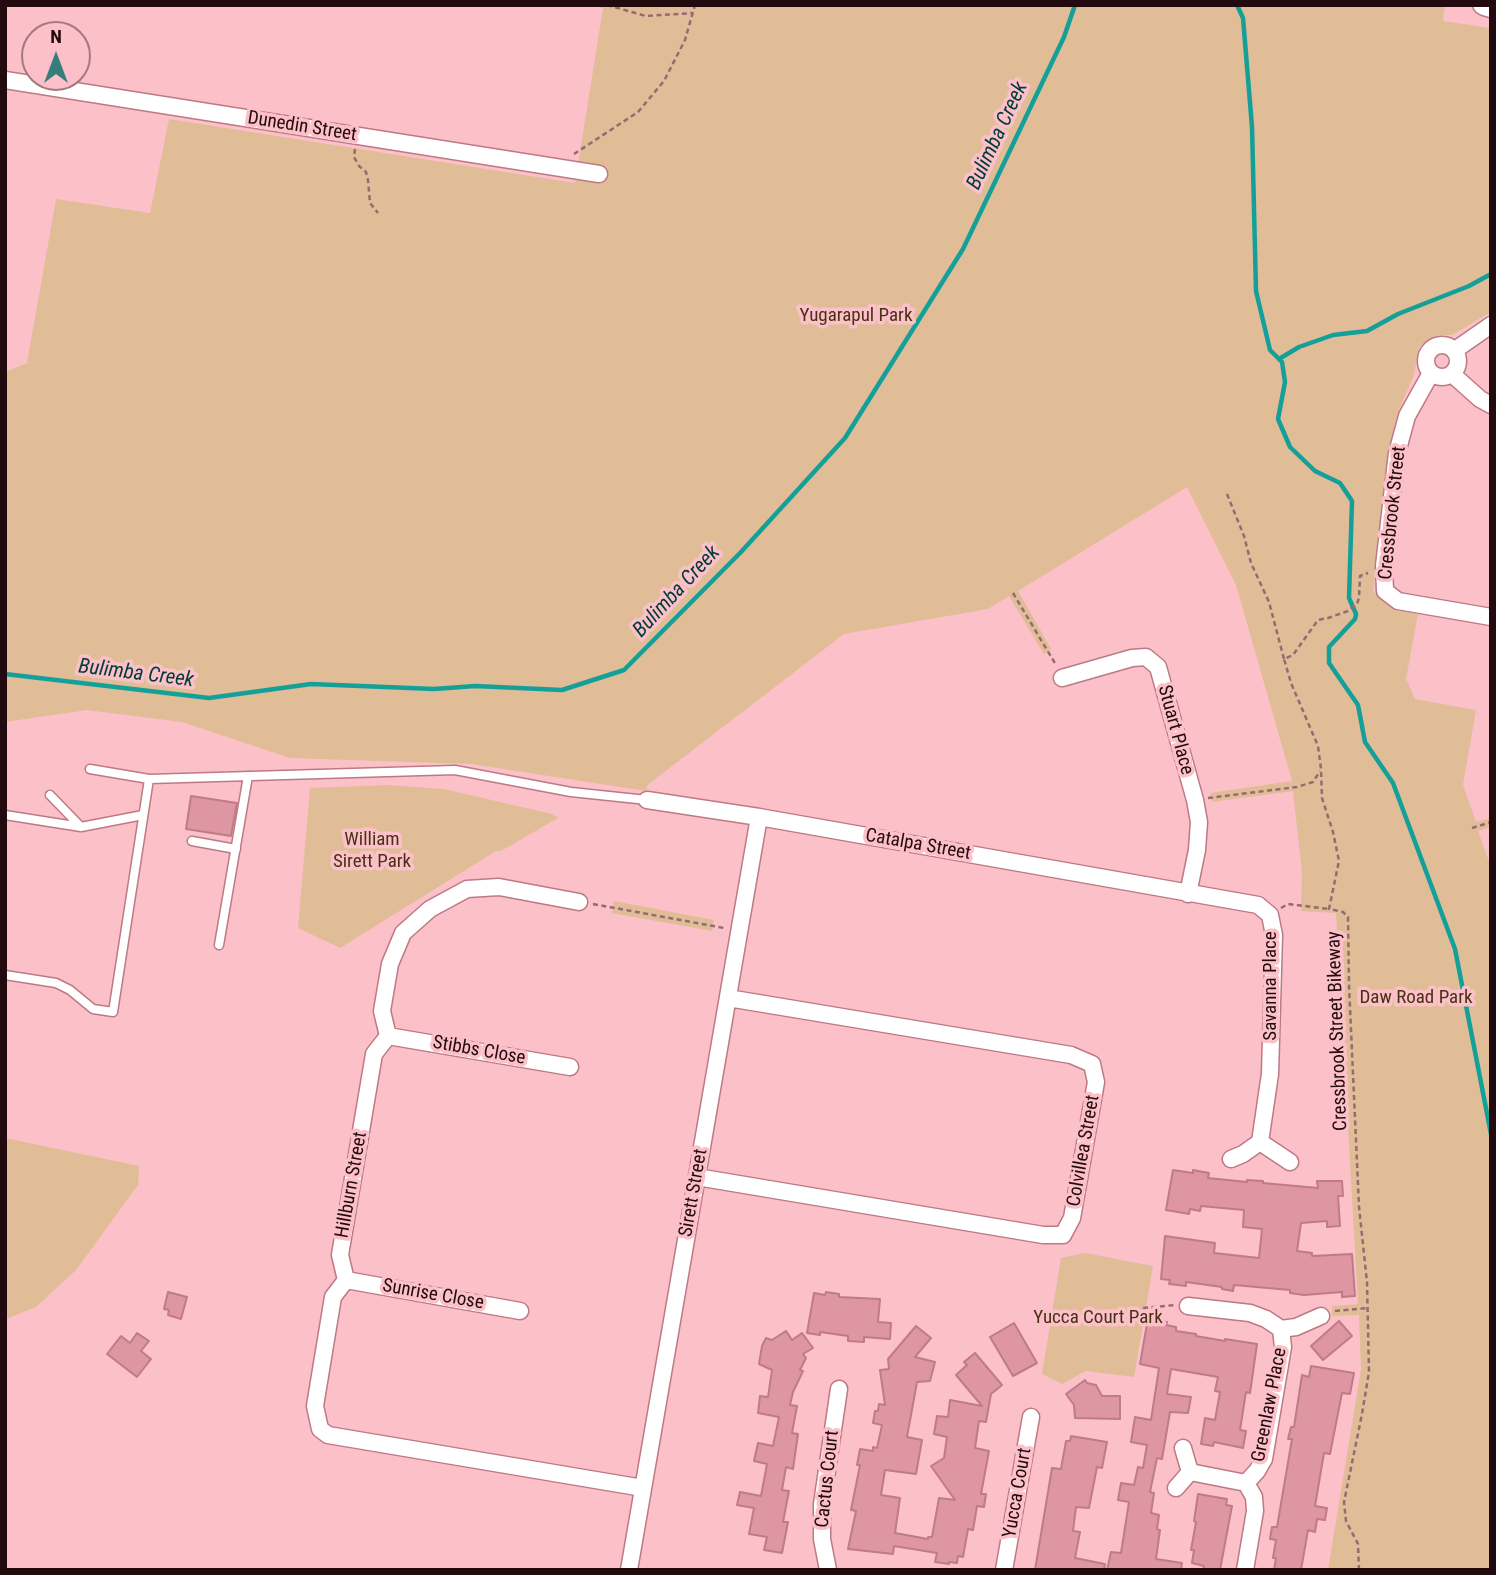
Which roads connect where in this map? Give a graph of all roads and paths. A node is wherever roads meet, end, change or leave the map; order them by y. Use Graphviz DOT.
graph roads {
  1 [pos="607,5"];
  2 [pos="695,5"];
  3 [pos="1482,5"];
  4 [pos="1491,9"];
  5 [pos="693,13"];
  6 [pos="5,80"];
  7 [pos="356,135"];
  8 [pos="554,167"];
  9 [pos="599,174"];
  10 [pos="378,213"];
  11 [pos="1491,325"];
  12 [pos="1455,350"];
  13 [pos="1431,373"];
  14 [pos="1452,374"];
  15 [pos="1491,405"];
  16 [pos="1227,494"];
  17 [pos="1384,566"];
  18 [pos="1013,593"];
  19 [pos="1491,617"];
  20 [pos="1284,659"];
  21 [pos="1062,678"];
  22 [pos="90,769"];
  23 [pos="1321,769"];
  24 [pos="248,776"];
  25 [pos="149,779"];
  26 [pos="50,795"];
  27 [pos="647,800"];
  28 [pos="1195,800"];
  29 [pos="5,815"];
  30 [pos="143,815"];
  31 [pos="759,817"];
  32 [pos="1491,822"];
  33 [pos="81,827"];
  34 [pos="1472,828"];
  35 [pos="192,841"];
  36 [pos="236,849"];
  37 [pos="1188,894"];
  38 [pos="579,902"];
  39 [pos="1329,909"];
  40 [pos="1270,915"];
  41 [pos="739,933"];
  42 [pos="219,945"];
  43 [pos="5,975"];
  44 [pos="728,998"];
  45 [pos="388,1036"];
  46 [pos="570,1067"];
  47 [pos="1260,1142"];
  48 [pos="1231,1159"];
  49 [pos="1290,1162"];
  50 [pos="697,1177"];
  51 [pos="346,1280"];
  52 [pos="1188,1306"];
  53 [pos="1143,1308"];
  54 [pos="1367,1308"];
  55 [pos="520,1311"];
  56 [pos="1321,1316"];
  57 [pos="1281,1329"];
  58 [pos="839,1389"];
  59 [pos="1031,1417"];
  60 [pos="1183,1448"];
  61 [pos="1190,1472"];
  62 [pos="1246,1483"];
  63 [pos="643,1488"];
  64 [pos="1176,1488"];
  65 [pos="629,1570"];
  66 [pos="828,1570"];
  67 [pos="1004,1570"];
  68 [pos="1245,1570"];
  69 [pos="1359,1570"];
  1 -- 5 [label="path"];
  2 -- 5 [label="path"];
  3 -- 4 [label="street"];
  5 -- 8 [label="path"];
  6 -- 7 [label="street, Dunedin Street"];
  7 -- 8 [label="street, Dunedin Street"];
  7 -- 10 [label="path"];
  8 -- 9 [label="street, Dunedin Street"];
  11 -- 12 [label="street"];
  12 -- 13 [label="street"];
  12 -- 14 [label="street"];
  13 -- 14 [label="street"];
  13 -- 17 [label="street, Cressbrook Street"];
  14 -- 15 [label="street"];
  16 -- 20 [label="path, Cressbrook Street Bikeway"];
  17 -- 19 [label="street, Cressbrook Street"];
  17 -- 20 [label="path"];
  18 -- 21 [label="path"];
  20 -- 23 [label="path, Cressbrook Street Bikeway"];
  21 -- 28 [label="street, Stuart Place"];
  22 -- 25 [label="lane"];
  23 -- 28 [label="path"];
  23 -- 39 [label="path, Cressbrook Street Bikeway"];
  24 -- 25 [label="lane"];
  24 -- 27 [label="lane"];
  24 -- 36 [label="lane"];
  25 -- 30 [label="lane"];
  26 -- 33 [label="lane"];
  27 -- 31 [label="street, Catalpa Street"];
  28 -- 37 [label="street, Stuart Place"];
  29 -- 33 [label="lane"];
  30 -- 33 [label="lane"];
  30 -- 43 [label="lane"];
  31 -- 37 [label="street, Catalpa Street"];
  31 -- 41 [label="street, Sirett Street"];
  32 -- 34 [label="path"];
  35 -- 36 [label="lane"];
  36 -- 42 [label="lane"];
  37 -- 40 [label="street, Savanna Place"];
  38 -- 41 [label="path"];
  38 -- 45 [label="street"];
  39 -- 40 [label="path"];
  39 -- 54 [label="path, Cressbrook Street Bikeway"];
  40 -- 47 [label="street, Savanna Place"];
  41 -- 44 [label="street, Sirett Street"];
  44 -- 50 [label="street, Sirett Street"];
  44 -- 50 [label="street, Colvillea Street"];
  45 -- 46 [label="street, Stibbs Close"];
  45 -- 51 [label="street, Hillburn Street"];
  47 -- 48 [label="street"];
  47 -- 49 [label="street"];
  50 -- 63 [label="street, Sirett Street"];
  51 -- 55 [label="street, Sunrise Close"];
  51 -- 63 [label="street"];
  52 -- 53 [label="path"];
  52 -- 57 [label="street, Greenlaw Place"];
  54 -- 56 [label="path"];
  54 -- 69 [label="path, Cressbrook Street Bikeway"];
  56 -- 57 [label="street"];
  57 -- 62 [label="street, Greenlaw Place"];
  58 -- 66 [label="street, Cactus Court"];
  59 -- 67 [label="street, Yucca Court"];
  60 -- 61 [label="street"];
  61 -- 62 [label="street"];
  61 -- 64 [label="street"];
  62 -- 68 [label="street, Greenlaw Place"];
  63 -- 65 [label="street, Sirett Street"];
}
